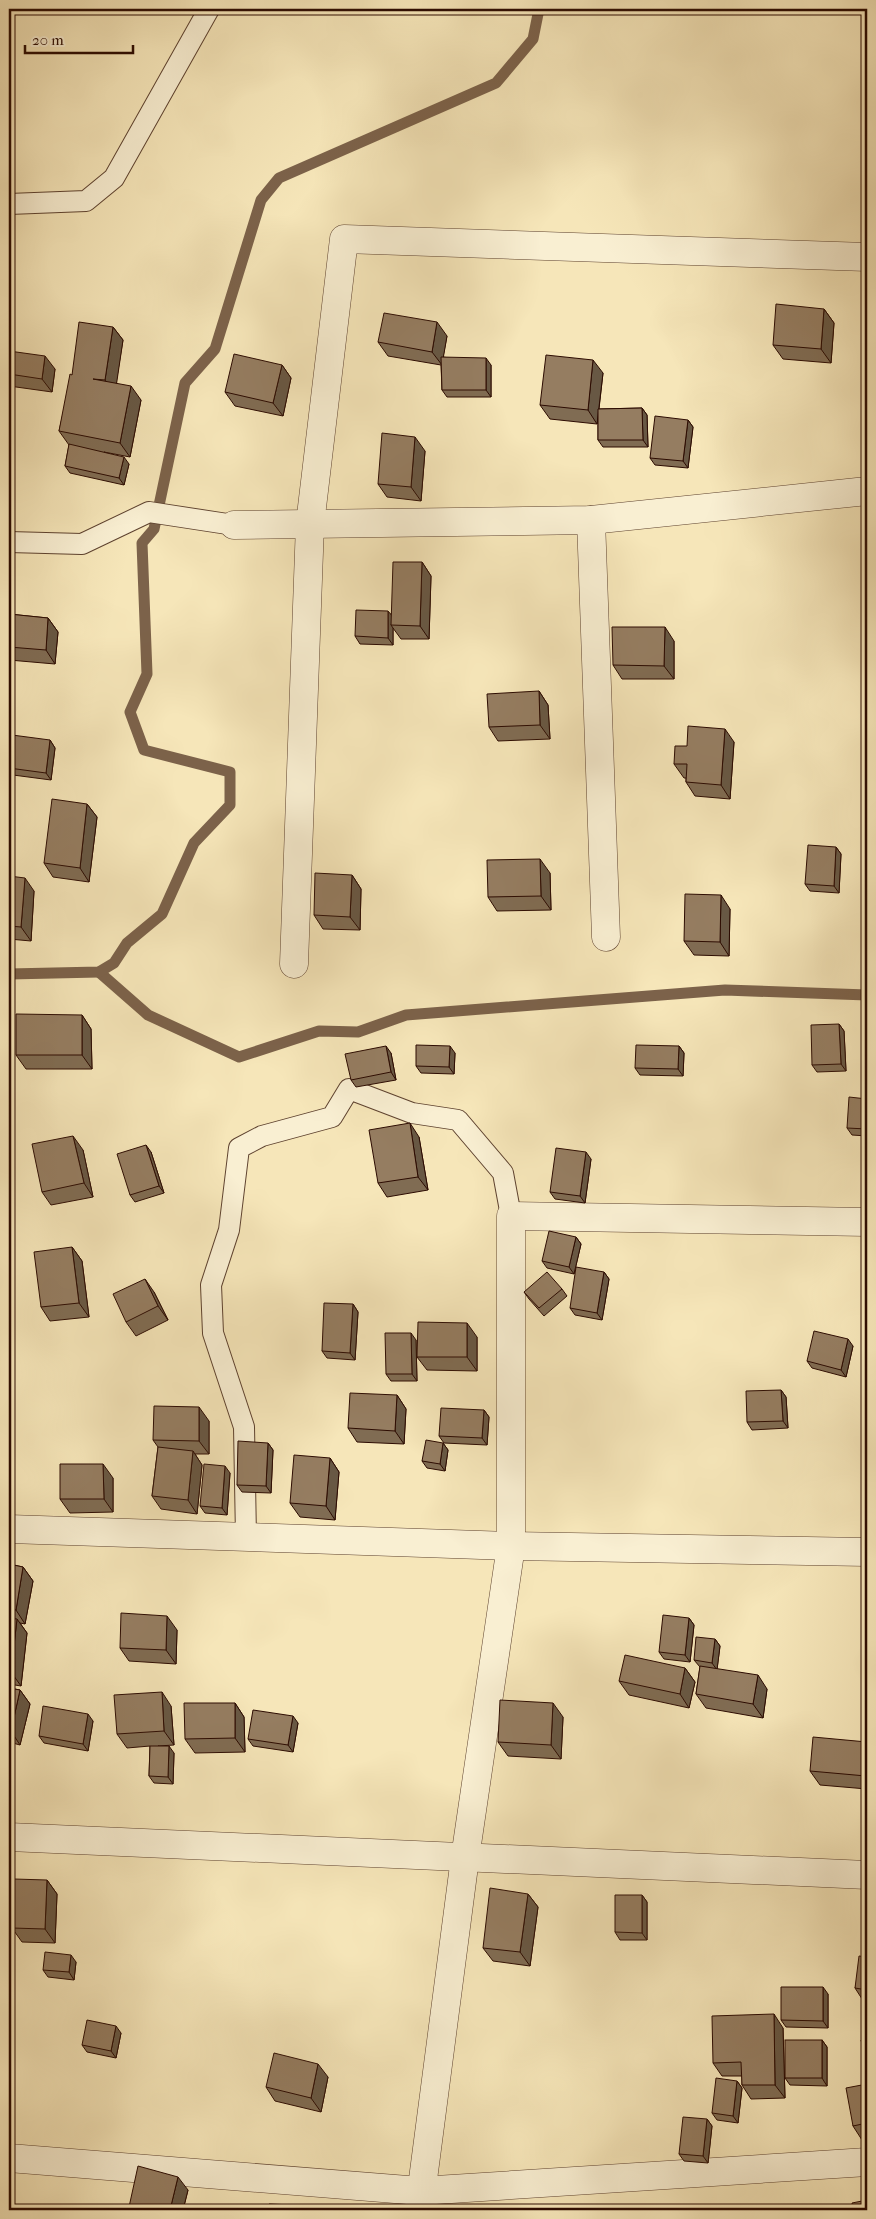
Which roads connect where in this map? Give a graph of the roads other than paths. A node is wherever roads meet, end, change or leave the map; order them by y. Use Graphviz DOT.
graph roads {
  1 [pos="209,9"];
  2 [pos="9,204"];
  3 [pos="867,257"];
  4 [pos="867,491"];
  5 [pos="591,520"];
  6 [pos="310,524"];
  7 [pos="234,525"];
  8 [pos="9,542"];
  9 [pos="606,937"];
  10 [pos="294,964"];
  11 [pos="511,1216"];
  12 [pos="867,1222"];
  13 [pos="9,1529"];
  14 [pos="246,1537"];
  15 [pos="511,1546"];
  16 [pos="867,1552"];
  17 [pos="9,1837"];
  18 [pos="465,1858"];
  19 [pos="867,1875"];
  20 [pos="9,2158"];
  21 [pos="867,2162"];
  22 [pos="420,2201"];
  1 -- 2 [label="lane"];
  3 -- 6 [label="street"];
  4 -- 5 [label="street"];
  5 -- 6 [label="street"];
  5 -- 9 [label="street"];
  6 -- 7 [label="street"];
  6 -- 10 [label="street"];
  7 -- 8 [label="lane"];
  11 -- 12 [label="street"];
  11 -- 14 [label="lane"];
  11 -- 15 [label="street"];
  13 -- 14 [label="street"];
  14 -- 15 [label="street"];
  15 -- 16 [label="street"];
  15 -- 18 [label="street"];
  17 -- 18 [label="street"];
  18 -- 19 [label="street"];
  18 -- 22 [label="street"];
  20 -- 22 [label="street"];
  21 -- 22 [label="street"];
}
